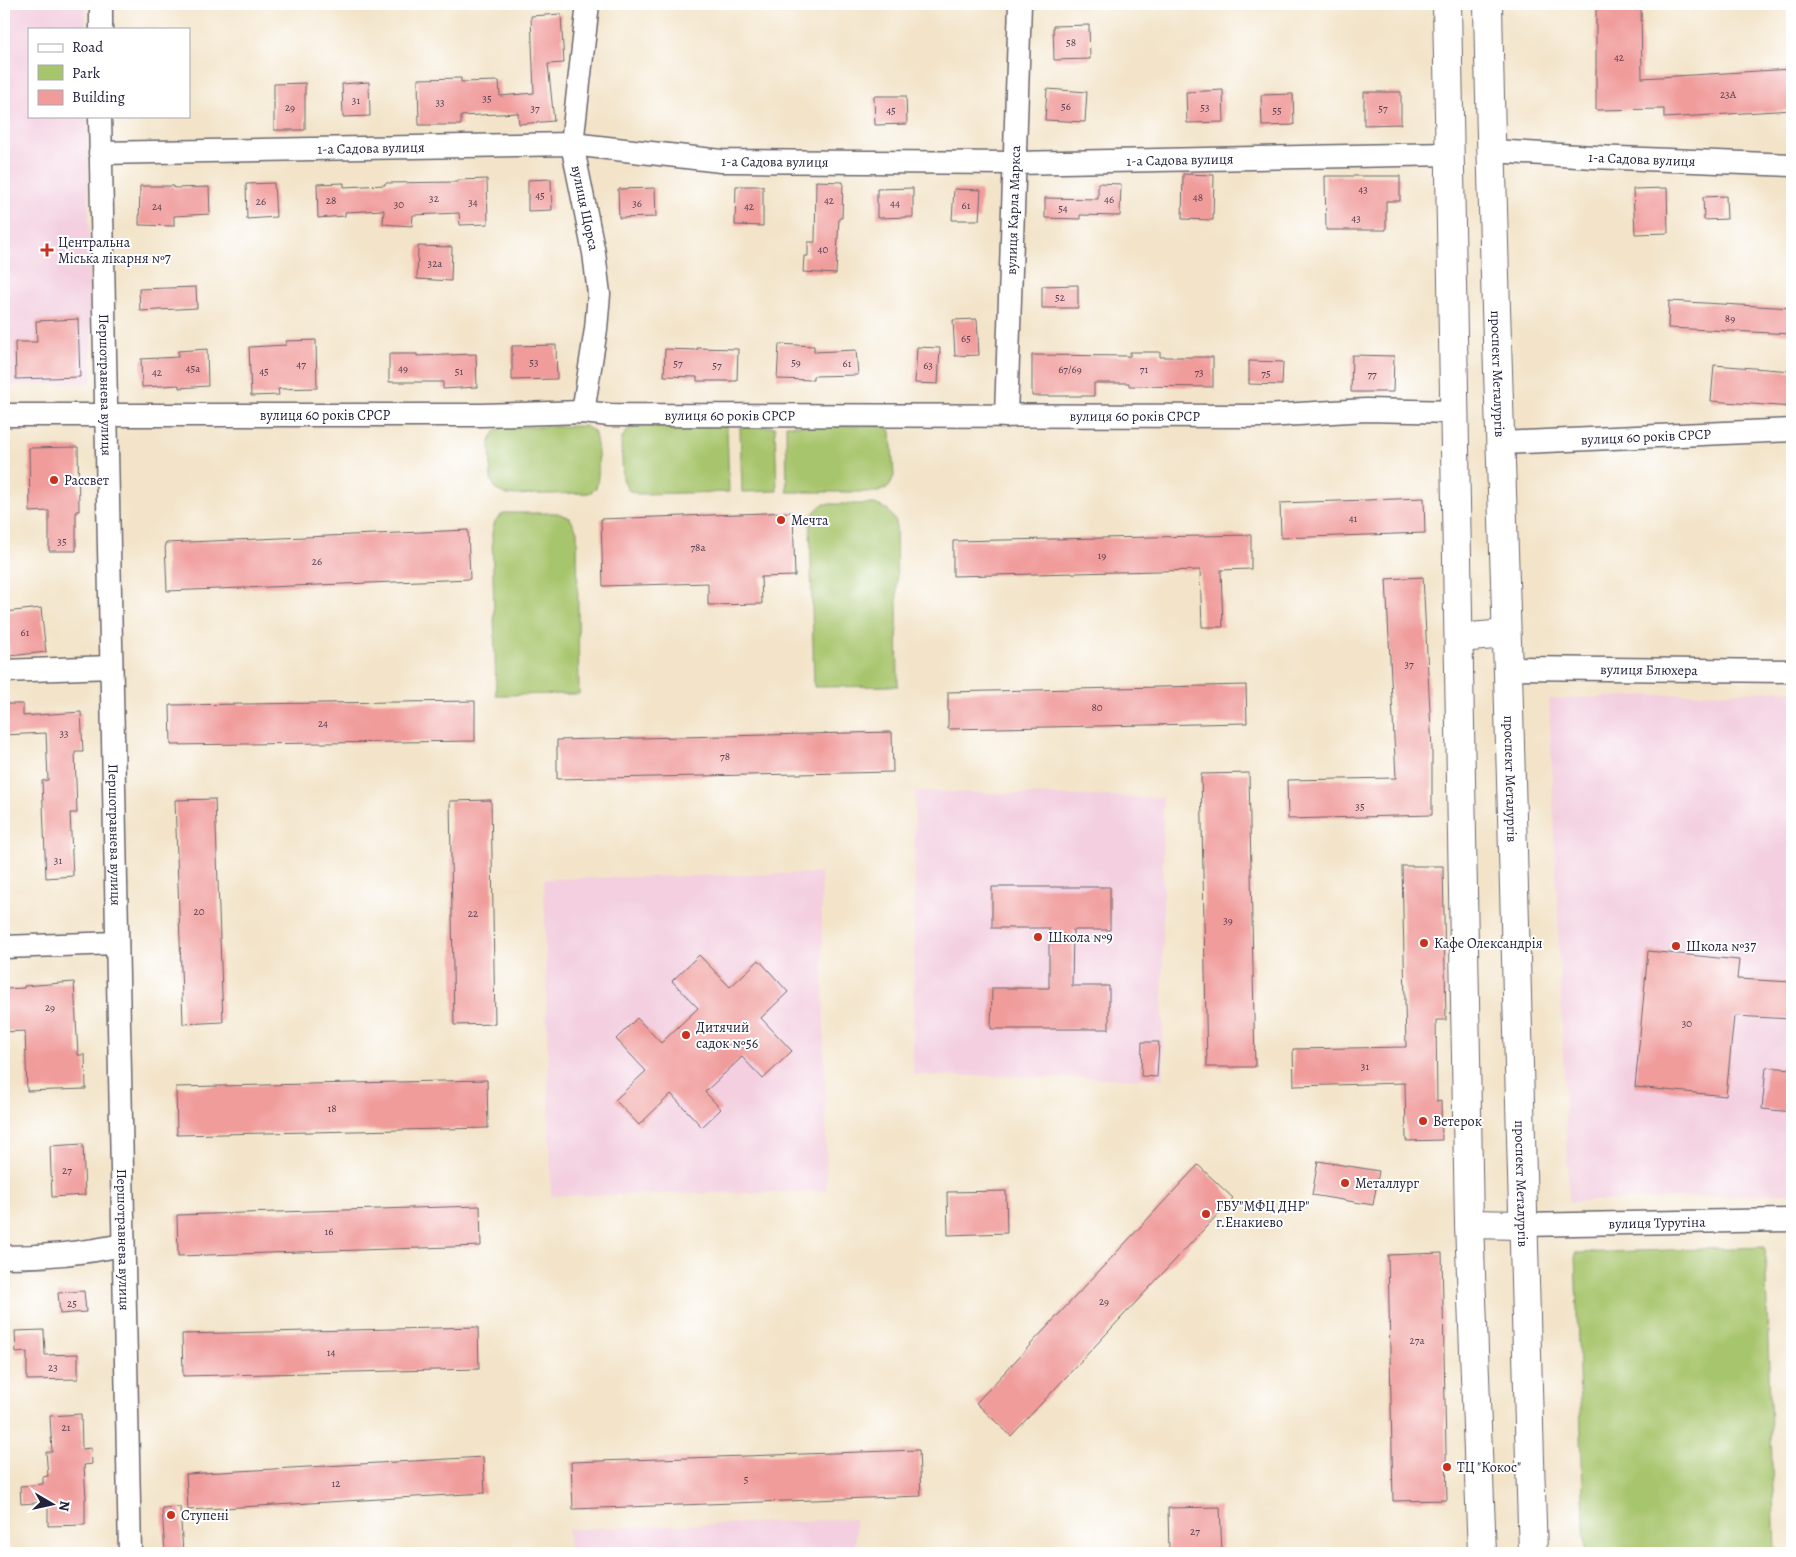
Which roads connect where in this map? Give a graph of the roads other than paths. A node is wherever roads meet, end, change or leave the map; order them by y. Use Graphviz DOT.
graph roads {
  1 [pos="102,4"];
  2 [pos="588,4"];
  3 [pos="1020,4"];
  4 [pos="1447,4"];
  5 [pos="1488,4"];
  6 [pos="101,28"];
  7 [pos="100,118"];
  8 [pos="572,144"];
  9 [pos="1491,151"];
  10 [pos="100,153"];
  11 [pos="1450,154"];
  12 [pos="1014,163"];
  13 [pos="1792,165"];
  14 [pos="583,412"];
  15 [pos="1455,412"];
  16 [pos="1500,413"];
  17 [pos="4,415"];
  18 [pos="106,415"];
  19 [pos="1006,416"];
  20 [pos="1792,430"];
  21 [pos="1500,443"];
  22 [pos="1506,634"];
  23 [pos="1459,638"];
  24 [pos="111,667"];
  25 [pos="1507,668"];
  26 [pos="4,671"];
  27 [pos="1792,671"];
  28 [pos="117,943"];
  29 [pos="4,947"];
  30 [pos="1792,1220"];
  31 [pos="1469,1224"];
  32 [pos="1522,1225"];
  33 [pos="123,1246"];
  34 [pos="4,1257"];
  35 [pos="130,1553"];
  36 [pos="1482,1553"];
  37 [pos="1533,1553"];
  1 -- 6 [label="street"];
  2 -- 8 [label="street, вулиця Щорса"];
  3 -- 12 [label="street, вулиця Карла Маркса"];
  4 -- 11 [label="street"];
  5 -- 9 [label="street, проспект Металургів"];
  7 -- 10 [label="street, Першотравнева вулиця"];
  8 -- 10 [label="street, 1-а Садова вулиця"];
  8 -- 12 [label="street, 1-а Садова вулиця"];
  8 -- 14 [label="street, вулиця Щорса"];
  9 -- 11 [label="street"];
  9 -- 13 [label="street, 1-а Садова вулиця"];
  9 -- 16 [label="street, проспект Металургів"];
  10 -- 18 [label="street, Першотравнева вулиця"];
  11 -- 12 [label="street, 1-а Садова вулиця"];
  11 -- 15 [label="street"];
  12 -- 19 [label="street, вулиця Карла Маркса"];
  14 -- 18 [label="street, вулиця 60 років СРСР"];
  14 -- 19 [label="street, вулиця 60 років СРСР"];
  15 -- 16 [label="street"];
  15 -- 19 [label="street, вулиця 60 років СРСР"];
  15 -- 23 [label="street"];
  16 -- 21 [label="street, проспект Металургів"];
  17 -- 18 [label="street, вулиця 60 років СРСР"];
  18 -- 24 [label="street, Першотравнева вулиця"];
  20 -- 21 [label="street, вулиця 60 років СРСР"];
  21 -- 22 [label="street, проспект Металургів"];
  22 -- 23 [label="street"];
  22 -- 25 [label="street, проспект Металургів"];
  23 -- 31 [label="street"];
  24 -- 26 [label="street"];
  24 -- 28 [label="street, Першотравнева вулиця"];
  25 -- 27 [label="street, вулиця Блюхера"];
  25 -- 32 [label="street, проспект Металургів"];
  28 -- 29 [label="street"];
  28 -- 33 [label="street, Першотравнева вулиця"];
  30 -- 32 [label="street, вулиця Турутіна"];
  31 -- 32 [label="street"];
  31 -- 36 [label="street"];
  32 -- 37 [label="street, проспект Металургів"];
  33 -- 34 [label="street"];
  33 -- 35 [label="street, Першотравнева вулиця"];
}
